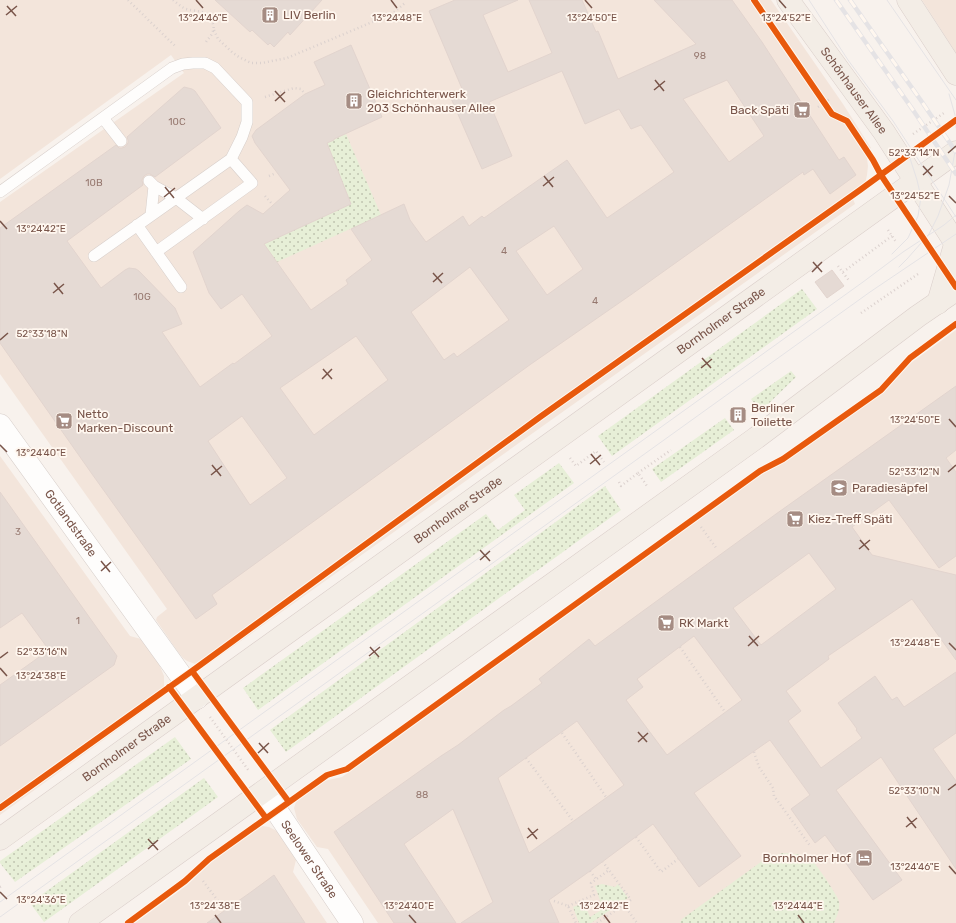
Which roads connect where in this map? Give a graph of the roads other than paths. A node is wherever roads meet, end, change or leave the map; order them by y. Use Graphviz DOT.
graph roads {
  1 [pos="788,0"];
  2 [pos="908,0"];
  3 [pos="956,74"];
  4 [pos="103,118"];
  5 [pos="121,141"];
  6 [pos="956,152"];
  7 [pos="231,159"];
  8 [pos="916,181"];
  9 [pos="0,192"];
  10 [pos="176,198"];
  11 [pos="151,216"];
  12 [pos="203,218"];
  13 [pos="137,225"];
  14 [pos="956,243"];
  15 [pos="156,252"];
  16 [pos="94,256"];
  17 [pos="181,287"];
  18 [pos="956,290"];
  19 [pos="938,303"];
  20 [pos="0,426"];
  21 [pos="197,698"];
  22 [pos="264,792"];
  23 [pos="0,839"];
  24 [pos="80,923"];
  25 [pos="352,923"];
  1 -- 8 [label="main road, Schönhauser Allee"];
  2 -- 3 [label="main road"];
  4 -- 5 [label="lane"];
  4 -- 7 [label="lane"];
  4 -- 9 [label="lane"];
  6 -- 8 [label="main road, Bornholmer Straße"];
  7 -- 10 [label="lane"];
  7 -- 12 [label="lane"];
  8 -- 14 [label="main road, Schönhauser Allee"];
  8 -- 21 [label="main road, Bornholmer Straße"];
  10 -- 11 [label="lane"];
  10 -- 11 [label="lane"];
  10 -- 12 [label="lane"];
  11 -- 13 [label="lane"];
  12 -- 15 [label="lane"];
  13 -- 15 [label="lane"];
  13 -- 16 [label="lane"];
  14 -- 19 [label="main road"];
  15 -- 17 [label="lane"];
  18 -- 19 [label="main road"];
  19 -- 22 [label="main road"];
  20 -- 21 [label="street, Gotlandstraße"];
  21 -- 23 [label="main road, Bornholmer Straße"];
  22 -- 24 [label="main road"];
  22 -- 25 [label="street, Seelower Straße"];
}
